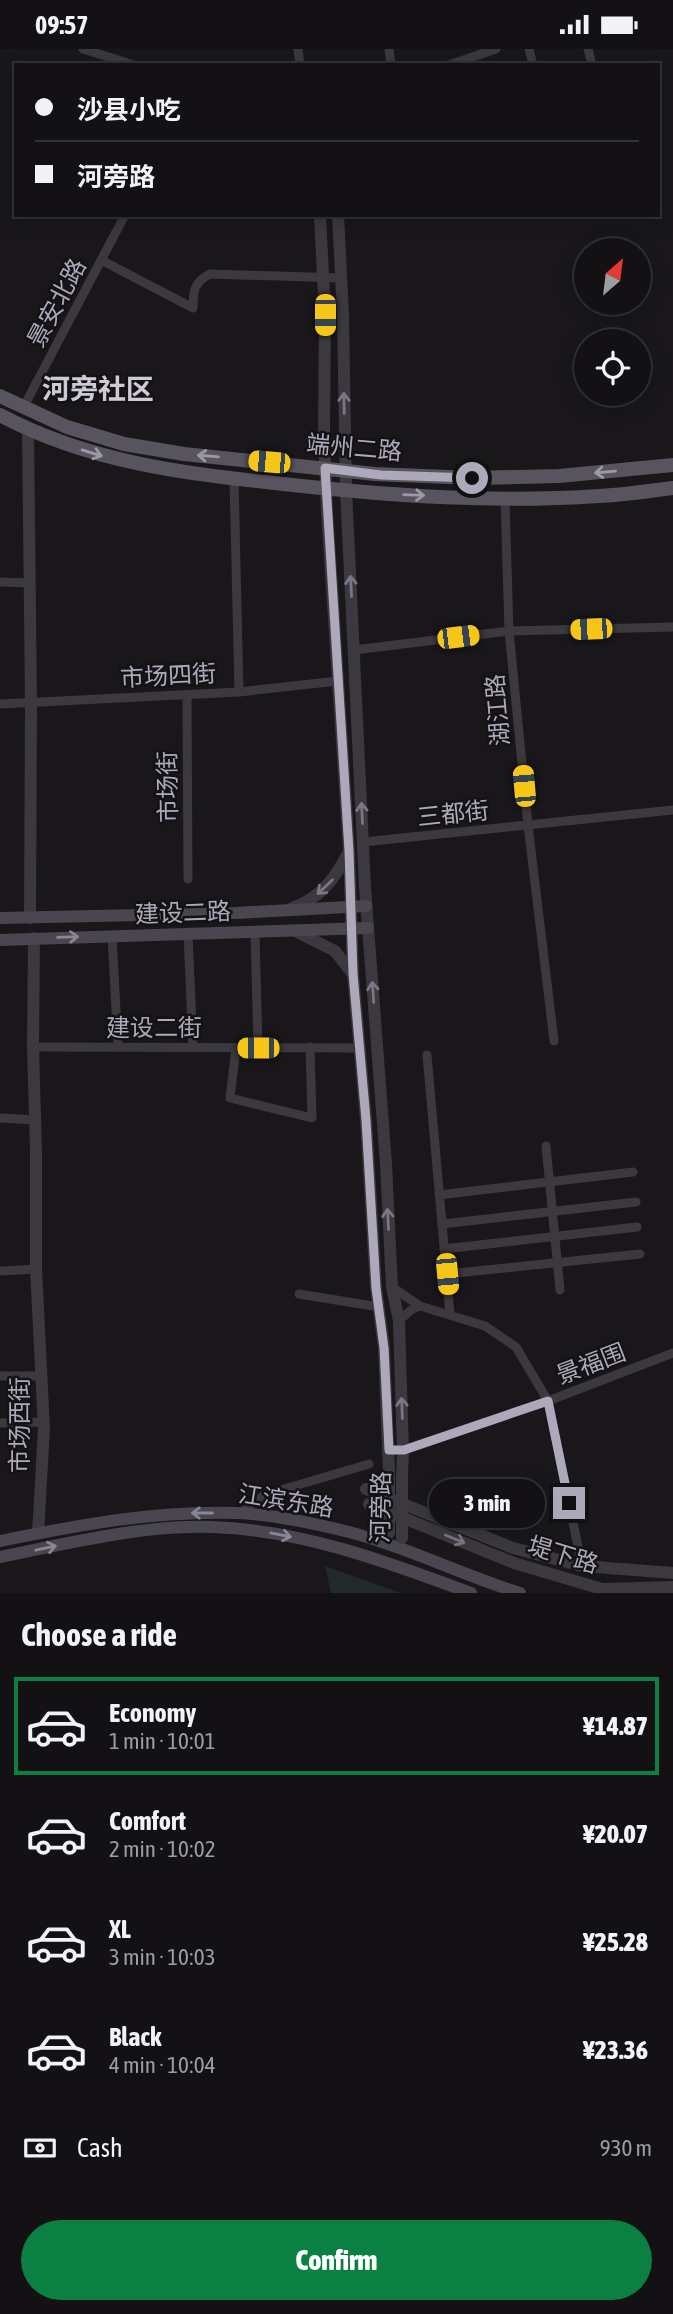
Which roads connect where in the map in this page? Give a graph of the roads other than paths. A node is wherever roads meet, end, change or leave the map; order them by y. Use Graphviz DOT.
graph roads {
  1 [pos="83,49"];
  2 [pos="496,49"];
  3 [pos="482,51"];
  4 [pos="128,63"];
  5 [pos="454,63"];
  6 [pos="124,217"];
  7 [pos="320,217"];
  8 [pos="338,217"];
  9 [pos="101,260"];
  10 [pos="324,277"];
  11 [pos="341,278"];
  12 [pos="0,396"];
  13 [pos="23,408"];
  14 [pos="0,415"];
  15 [pos="28,430"];
  16 [pos="269,462"];
  17 [pos="673,465"];
  18 [pos="325,468"];
  19 [pos="346,471"];
  20 [pos="381,475"];
  21 [pos="234,480"];
  22 [pos="266,482"];
  23 [pos="326,488"];
  24 [pos="673,488"];
  25 [pos="346,490"];
  26 [pos="380,494"];
  27 [pos="505,499"];
  28 [pos="0,582"];
  29 [pos="29,583"];
  30 [pos="673,627"];
  31 [pos="509,631"];
  32 [pos="354,650"];
  33 [pos="338,681"];
  34 [pos="239,692"];
  35 [pos="187,695"];
  36 [pos="31,703"];
  37 [pos="0,704"];
  38 [pos="673,810"];
  39 [pos="528,825"];
  40 [pos="363,842"];
  41 [pos="349,851"];
  42 [pos="188,879"];
  43 [pos="366,906"];
  44 [pos="351,907"];
  45 [pos="289,909"];
  46 [pos="235,913"];
  47 [pos="0,918"];
  48 [pos="30,918"];
  49 [pos="368,927"];
  50 [pos="351,928"];
  51 [pos="295,931"];
  52 [pos="255,932"];
  53 [pos="236,933"];
  54 [pos="188,934"];
  55 [pos="112,936"];
  56 [pos="34,939"];
  57 [pos="0,940"];
  58 [pos="353,974"];
  59 [pos="554,1041"];
  60 [pos="33,1047"];
  61 [pos="118,1047"];
  62 [pos="193,1047"];
  63 [pos="236,1048"];
  64 [pos="258,1048"];
  65 [pos="310,1048"];
  66 [pos="359,1048"];
  67 [pos="427,1055"];
  68 [pos="0,1118"];
  69 [pos="36,1120"];
  70 [pos="546,1146"];
  71 [pos="633,1172"];
  72 [pos="550,1182"];
  73 [pos="439,1195"];
  74 [pos="636,1202"];
  75 [pos="552,1211"];
  76 [pos="442,1224"];
  77 [pos="637,1227"];
  78 [pos="555,1237"];
  79 [pos="444,1249"];
  80 [pos="640,1254"];
  81 [pos="557,1262"];
  82 [pos="36,1269"];
  83 [pos="0,1271"];
  84 [pos="447,1274"];
  85 [pos="392,1287"];
  86 [pos="560,1290"];
  87 [pos="299,1294"];
  88 [pos="419,1306"];
  89 [pos="379,1307"];
  90 [pos="450,1314"];
  91 [pos="399,1321"];
  92 [pos="673,1353"];
  93 [pos="0,1376"];
  94 [pos="42,1376"];
  95 [pos="548,1401"];
  96 [pos="44,1422"];
  97 [pos="0,1423"];
  98 [pos="389,1450"];
  99 [pos="404,1450"];
  100 [pos="369,1464"];
  101 [pos="366,1489"];
  102 [pos="369,1504"];
  103 [pos="240,1513"];
  104 [pos="38,1533"];
  105 [pos="0,1541"];
  106 [pos="396,1542"];
  107 [pos="0,1557"];
  108 [pos="394,1564"];
  109 [pos="582,1566"];
  110 [pos="673,1573"];
  111 [pos="673,1587"];
  112 [pos="471,1593"];
  113 [pos="520,1593"];
  1 -- 4 [label="street"];
  2 -- 3 [label="street"];
  3 -- 5 [label="street"];
  6 -- 9 [label="street, 景安北路"];
  7 -- 10 [label="street, 河旁路"];
  8 -- 11 [label="street, 河旁路"];
  9 -- 10 [label="street"];
  9 -- 13 [label="street, 景安北路"];
  10 -- 11 [label="street"];
  10 -- 18 [label="street, 河旁路"];
  19 -- 11 [label="street, 河旁路, one-way"];
  12 -- 13 [label="main road, 端州二路"];
  16 -- 13 [label="main road, 端州二路, one-way"];
  14 -- 15 [label="main road, 端州二路"];
  15 -- 21 [label="main road, 端州二路, one-way"];
  15 -- 29 [label="street"];
  16 -- 18 [label="main road, 端州二路"];
  16 -- 22 [label="main road"];
  17 -- 20 [label="main road, 端州二路, one-way"];
  18 -- 19 [label="main road, 端州二路"];
  18 -- 23 [label="street, 河旁路"];
  19 -- 20 [label="main road, 端州二路"];
  19 -- 25 [label="street, 河旁路"];
  20 -- 26 [label="main road"];
  21 -- 22 [label="main road, 端州二路"];
  21 -- 34 [label="street"];
  22 -- 23 [label="main road, 端州二路"];
  23 -- 25 [label="main road, 端州二路"];
  23 -- 33 [label="street, 河旁路"];
  24 -- 27 [label="main road, 端州二路"];
  25 -- 26 [label="main road, 端州二路"];
  32 -- 25 [label="street, 河旁路, one-way"];
  26 -- 27 [label="main road, 端州二路, one-way"];
  27 -- 31 [label="street, 湖江路"];
  28 -- 29 [label="street"];
  29 -- 36 [label="street"];
  30 -- 31 [label="street"];
  31 -- 32 [label="street"];
  31 -- 39 [label="street, 湖江路"];
  40 -- 32 [label="street, 河旁路, one-way"];
  33 -- 34 [label="street, 市场四街"];
  33 -- 41 [label="street, 河旁路"];
  34 -- 35 [label="street, 市场四街"];
  35 -- 36 [label="street, 市场四街"];
  35 -- 42 [label="street, 市场街"];
  36 -- 37 [label="street, 市场四街"];
  36 -- 48 [label="street"];
  38 -- 39 [label="street, 三都街"];
  39 -- 40 [label="street, 三都街"];
  39 -- 59 [label="street, 湖江路"];
  40 -- 43 [label="street, 河旁路"];
  41 -- 44 [label="street, 河旁路"];
  41 -- 45 [label="street, one-way"];
  43 -- 44 [label="main road, 建设二路"];
  43 -- 49 [label="street, 河旁路"];
  44 -- 45 [label="main road, 建设二路"];
  44 -- 50 [label="street, 河旁路"];
  45 -- 46 [label="main road, 建设二路"];
  46 -- 48 [label="main road, 建设二路"];
  46 -- 53 [label="main road"];
  47 -- 48 [label="main road, 建设二路"];
  49 -- 50 [label="main road, 建设二路"];
  85 -- 49 [label="street, 河旁路, one-way"];
  50 -- 51 [label="main road, 建设二路"];
  50 -- 58 [label="street, 河旁路"];
  51 -- 52 [label="main road, 建设二路"];
  51 -- 58 [label="street"];
  52 -- 53 [label="main road, 建设二路"];
  52 -- 64 [label="street"];
  53 -- 54 [label="main road, 建设二路"];
  54 -- 55 [label="main road, 建设二路"];
  54 -- 62 [label="street"];
  56 -- 55 [label="main road, 建设二路, one-way"];
  55 -- 61 [label="street"];
  56 -- 57 [label="main road, 建设二路"];
  56 -- 60 [label="street, 市场西街"];
  58 -- 66 [label="street, 河旁路"];
  60 -- 61 [label="street, 建设二街"];
  60 -- 69 [label="street, 市场西街"];
  61 -- 62 [label="street, 建设二街"];
  62 -- 63 [label="street, 建设二街"];
  63 -- 64 [label="street, 建设二街"];
  63 -- 65 [label="street"];
  64 -- 65 [label="street, 建设二街"];
  65 -- 66 [label="street, 建设二街"];
  66 -- 89 [label="street, 河旁路"];
  67 -- 73 [label="street"];
  68 -- 69 [label="street"];
  69 -- 82 [label="street, 市场西街"];
  70 -- 72 [label="street"];
  71 -- 72 [label="street"];
  72 -- 73 [label="street"];
  72 -- 75 [label="street"];
  73 -- 76 [label="street"];
  74 -- 75 [label="street"];
  75 -- 76 [label="street"];
  75 -- 78 [label="street"];
  76 -- 79 [label="street"];
  77 -- 78 [label="street"];
  78 -- 79 [label="street"];
  78 -- 81 [label="street"];
  79 -- 84 [label="street"];
  80 -- 81 [label="street"];
  81 -- 84 [label="street"];
  81 -- 86 [label="street"];
  82 -- 83 [label="street"];
  82 -- 94 [label="street, 市场西街"];
  84 -- 90 [label="street"];
  85 -- 88 [label="street"];
  85 -- 91 [label="street, 河旁路"];
  87 -- 89 [label="street"];
  88 -- 90 [label="street"];
  88 -- 91 [label="street"];
  89 -- 98 [label="street, 河旁路"];
  90 -- 95 [label="street"];
  99 -- 91 [label="street, 河旁路, one-way"];
  92 -- 95 [label="street, 景福围"];
  93 -- 94 [label="street"];
  94 -- 96 [label="street, 市场西街"];
  95 -- 99 [label="street, 景福围"];
  95 -- 109 [label="street"];
  96 -- 97 [label="street"];
  96 -- 104 [label="street, 市场西街"];
  98 -- 99 [label="street"];
  98 -- 106 [label="street, 河旁路, bridge"];
  99 -- 106 [label="street, 河旁路, bridge"];
  100 -- 103 [label="street"];
  101 -- 109 [label="street, 堤下路"];
  102 -- 111 [label="street, 堤下路, one-way"];
  103 -- 104 [label="main road, 江滨东路, one-way"];
  103 -- 106 [label="main road, 江滨东路"];
  104 -- 105 [label="main road, 江滨东路"];
  106 -- 108 [label="street, 河旁路"];
  106 -- 113 [label="main road, 江滨东路"];
  107 -- 108 [label="main road, 江滨东路, one-way"];
  108 -- 112 [label="main road, 江滨东路"];
  109 -- 110 [label="street, 堤下路"];
}
